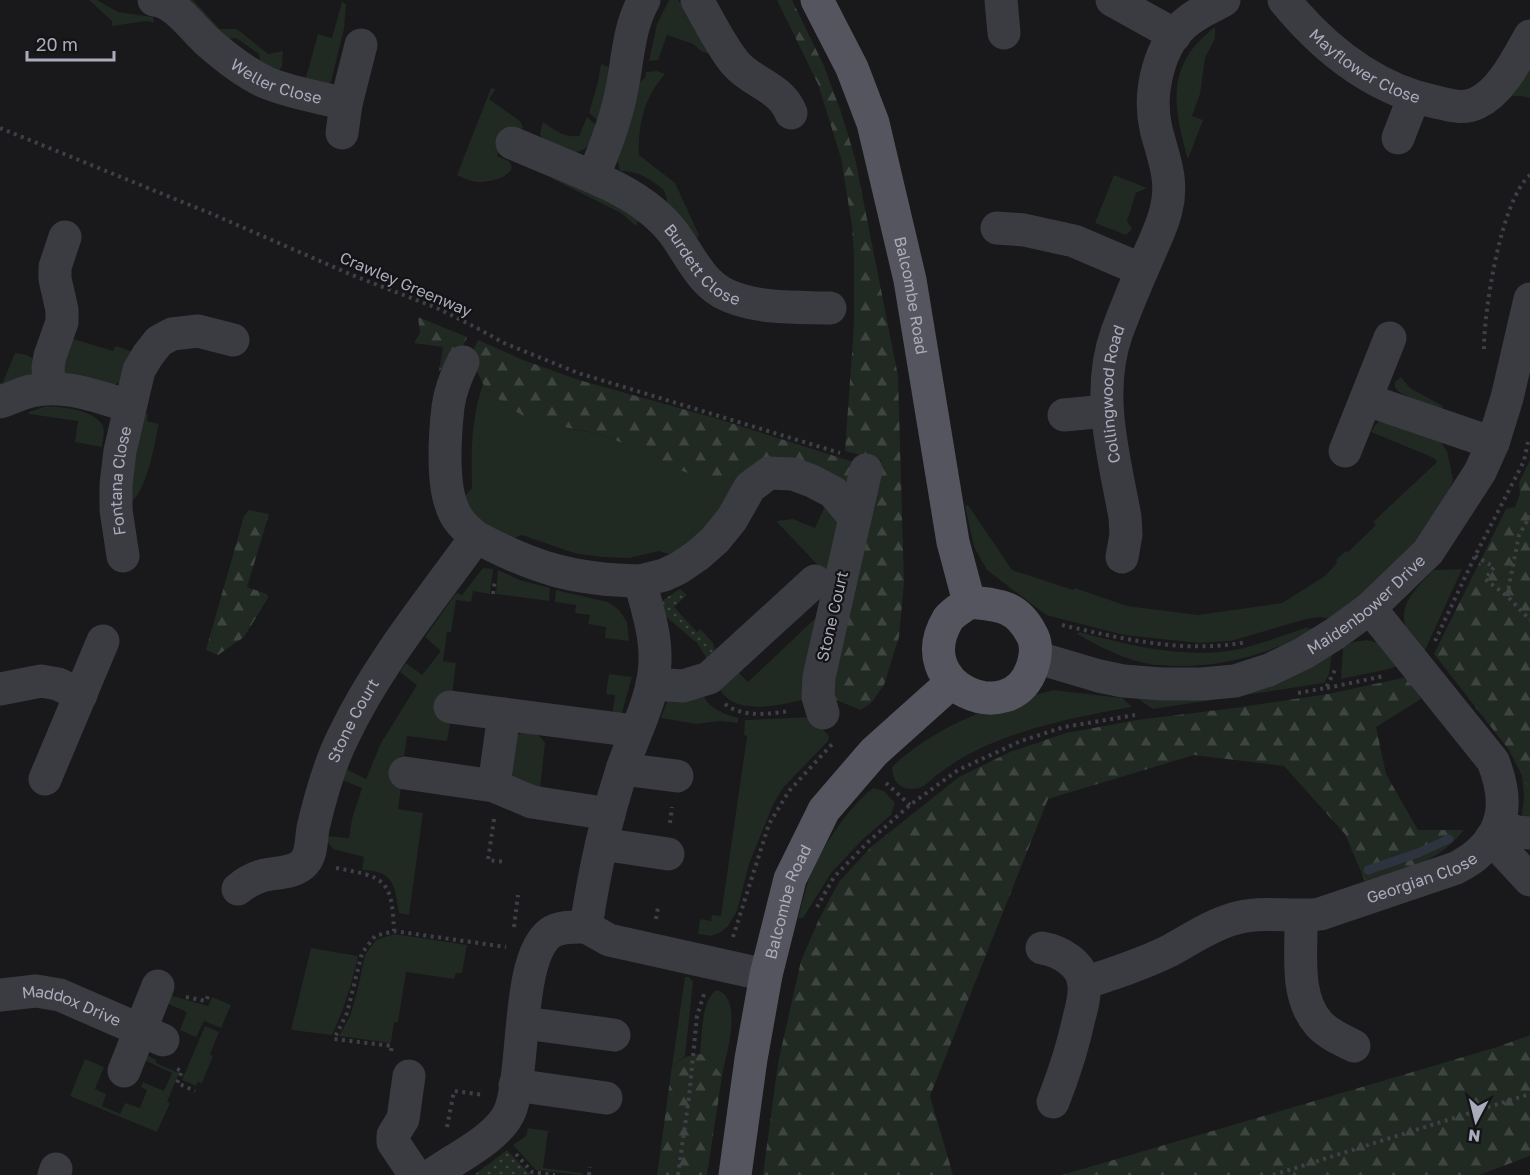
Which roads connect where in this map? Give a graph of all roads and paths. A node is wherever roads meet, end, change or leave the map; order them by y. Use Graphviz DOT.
graph roads {
  1 [pos="153,0"];
  2 [pos="159,0"];
  3 [pos="697,0"];
  4 [pos="817,0"];
  5 [pos="1001,0"];
  6 [pos="1112,0"];
  7 [pos="1224,0"];
  8 [pos="1284,0"];
  9 [pos="642,5"];
  10 [pos="1004,33"];
  11 [pos="1175,35"];
  12 [pos="1530,36"];
  13 [pos="361,45"];
  14 [pos="1414,98"];
  15 [pos="792,113"];
  16 [pos="0,128"];
  17 [pos="1398,138"];
  18 [pos="512,143"];
  19 [pos="593,177"];
  20 [pos="997,228"];
  21 [pos="65,237"];
  22 [pos="1142,270"];
  23 [pos="1530,299"];
  24 [pos="830,308"];
  25 [pos="1390,338"];
  26 [pos="232,340"];
  27 [pos="463,362"];
  28 [pos="49,388"];
  29 [pos="1366,400"];
  30 [pos="0,402"];
  31 [pos="129,406"];
  32 [pos="1106,411"];
  33 [pos="1064,415"];
  34 [pos="1528,435"];
  35 [pos="1493,444"];
  36 [pos="1345,451"];
  37 [pos="866,470"];
  38 [pos="1530,516"];
  39 [pos="855,518"];
  40 [pos="476,537"];
  41 [pos="123,556"];
  42 [pos="1475,556"];
  43 [pos="1122,557"];
  44 [pos="640,581"];
  45 [pos="815,581"];
  46 [pos="1507,596"];
  47 [pos="969,602"];
  48 [pos="1370,608"];
  49 [pos="1530,620"];
  50 [pos="103,641"];
  51 [pos="1035,657"];
  52 [pos="1419,668"];
  53 [pos="709,678"];
  54 [pos="951,683"];
  55 [pos="652,684"];
  56 [pos="1326,688"];
  57 [pos="0,689"];
  58 [pos="81,695"];
  59 [pos="450,707"];
  60 [pos="823,713"];
  61 [pos="504,714"];
  62 [pos="1140,715"];
  63 [pos="635,731"];
  64 [pos="864,763"];
  65 [pos="622,769"];
  66 [pos="405,773"];
  67 [pos="675,776"];
  68 [pos="45,779"];
  69 [pos="496,787"];
  70 [pos="910,804"];
  71 [pos="606,829"];
  72 [pos="1507,832"];
  73 [pos="667,854"];
  74 [pos="308,857"];
  75 [pos="506,862"];
  76 [pos="1530,880"];
  77 [pos="238,889"];
  78 [pos="518,895"];
  79 [pos="658,908"];
  80 [pos="817,908"];
  81 [pos="1301,917"];
  82 [pos="656,921"];
  83 [pos="586,927"];
  84 [pos="394,931"];
  85 [pos="1042,948"];
  86 [pos="524,949"];
  87 [pos="766,975"];
  88 [pos="1084,983"];
  89 [pos="158,987"];
  90 [pos="0,995"];
  91 [pos="524,1023"];
  92 [pos="152,1035"];
  93 [pos="614,1035"];
  94 [pos="1354,1046"];
  95 [pos="124,1071"];
  96 [pos="409,1076"];
  97 [pos="515,1086"];
  98 [pos="1530,1094"];
  99 [pos="606,1098"];
  100 [pos="1053,1102"];
  101 [pos="495,1131"];
  102 [pos="590,1167"];
  103 [pos="415,1175"];
  104 [pos="432,1175"];
  105 [pos="555,1175"];
  106 [pos="588,1175"];
  107 [pos="735,1175"];
  108 [pos="1273,1175"];
  1 -- 2 [label="street, Weller Close"];
  2 -- 13 [label="street, Weller Close"];
  3 -- 15 [label="street"];
  4 -- 47 [label="main road, Balcombe Road"];
  5 -- 10 [label="street"];
  6 -- 11 [label="street"];
  7 -- 11 [label="street, Collingwood Road"];
  8 -- 14 [label="street, Mayflower Close"];
  9 -- 19 [label="street"];
  11 -- 22 [label="street, Collingwood Road"];
  12 -- 14 [label="street, Mayflower Close"];
  14 -- 17 [label="street"];
  16 -- 37 [label="path, Crawley Greenway"];
  18 -- 19 [label="street, Burdett Close"];
  19 -- 24 [label="street, Burdett Close"];
  20 -- 22 [label="street"];
  21 -- 28 [label="street"];
  22 -- 32 [label="street, Collingwood Road"];
  23 -- 35 [label="street, Maidenbower Drive"];
  25 -- 29 [label="street"];
  26 -- 31 [label="street, Fontana Close"];
  27 -- 40 [label="street"];
  28 -- 30 [label="street, Fontana Close"];
  28 -- 31 [label="street, Fontana Close"];
  29 -- 35 [label="street"];
  29 -- 36 [label="street"];
  31 -- 41 [label="street, Fontana Close"];
  32 -- 33 [label="street"];
  32 -- 43 [label="street, Collingwood Road"];
  34 -- 42 [label="path"];
  35 -- 48 [label="street, Maidenbower Drive"];
  37 -- 39 [label="street, Stone Court"];
  38 -- 46 [label="path"];
  39 -- 44 [label="street"];
  39 -- 60 [label="street, Stone Court"];
  40 -- 44 [label="street"];
  40 -- 74 [label="street, Stone Court"];
  42 -- 46 [label="path"];
  42 -- 52 [label="path"];
  44 -- 55 [label="street"];
  45 -- 53 [label="street"];
  46 -- 49 [label="path"];
  47 -- 51 [label="main road"];
  47 -- 54 [label="main road"];
  48 -- 51 [label="street, Maidenbower Drive"];
  48 -- 52 [label="street"];
  50 -- 58 [label="street"];
  51 -- 54 [label="main road"];
  52 -- 56 [label="path"];
  52 -- 72 [label="street"];
  53 -- 55 [label="street"];
  53 -- 60 [label="path"];
  54 -- 64 [label="main road, Balcombe Road"];
  55 -- 63 [label="street"];
  57 -- 58 [label="street"];
  58 -- 68 [label="street"];
  59 -- 61 [label="street"];
  61 -- 63 [label="street"];
  61 -- 69 [label="street"];
  62 -- 70 [label="path"];
  63 -- 65 [label="street"];
  64 -- 70 [label="path"];
  64 -- 87 [label="main road, Balcombe Road"];
  65 -- 67 [label="street"];
  65 -- 71 [label="street"];
  66 -- 69 [label="street"];
  67 -- 73 [label="path"];
  69 -- 71 [label="street"];
  69 -- 75 [label="path"];
  70 -- 80 [label="path"];
  71 -- 73 [label="street"];
  71 -- 83 [label="street"];
  72 -- 76 [label="street"];
  72 -- 81 [label="street, Georgian Close"];
  74 -- 77 [label="street"];
  74 -- 84 [label="path"];
  78 -- 86 [label="path"];
  79 -- 82 [label="path"];
  81 -- 88 [label="street, Georgian Close"];
  81 -- 94 [label="street"];
  83 -- 86 [label="street"];
  83 -- 87 [label="street"];
  84 -- 86 [label="path"];
  84 -- 96 [label="path"];
  85 -- 88 [label="street"];
  86 -- 91 [label="street"];
  87 -- 107 [label="main road, Balcombe Road"];
  88 -- 100 [label="street"];
  89 -- 92 [label="street, Maddox Drive"];
  90 -- 92 [label="street, Maddox Drive"];
  91 -- 93 [label="street"];
  91 -- 97 [label="street"];
  92 -- 95 [label="street, Maddox Drive"];
  96 -- 103 [label="street"];
  97 -- 99 [label="street"];
  97 -- 101 [label="street"];
  98 -- 108 [label="path"];
  101 -- 104 [label="street"];
  101 -- 105 [label="path"];
  102 -- 106 [label="path"];
}
